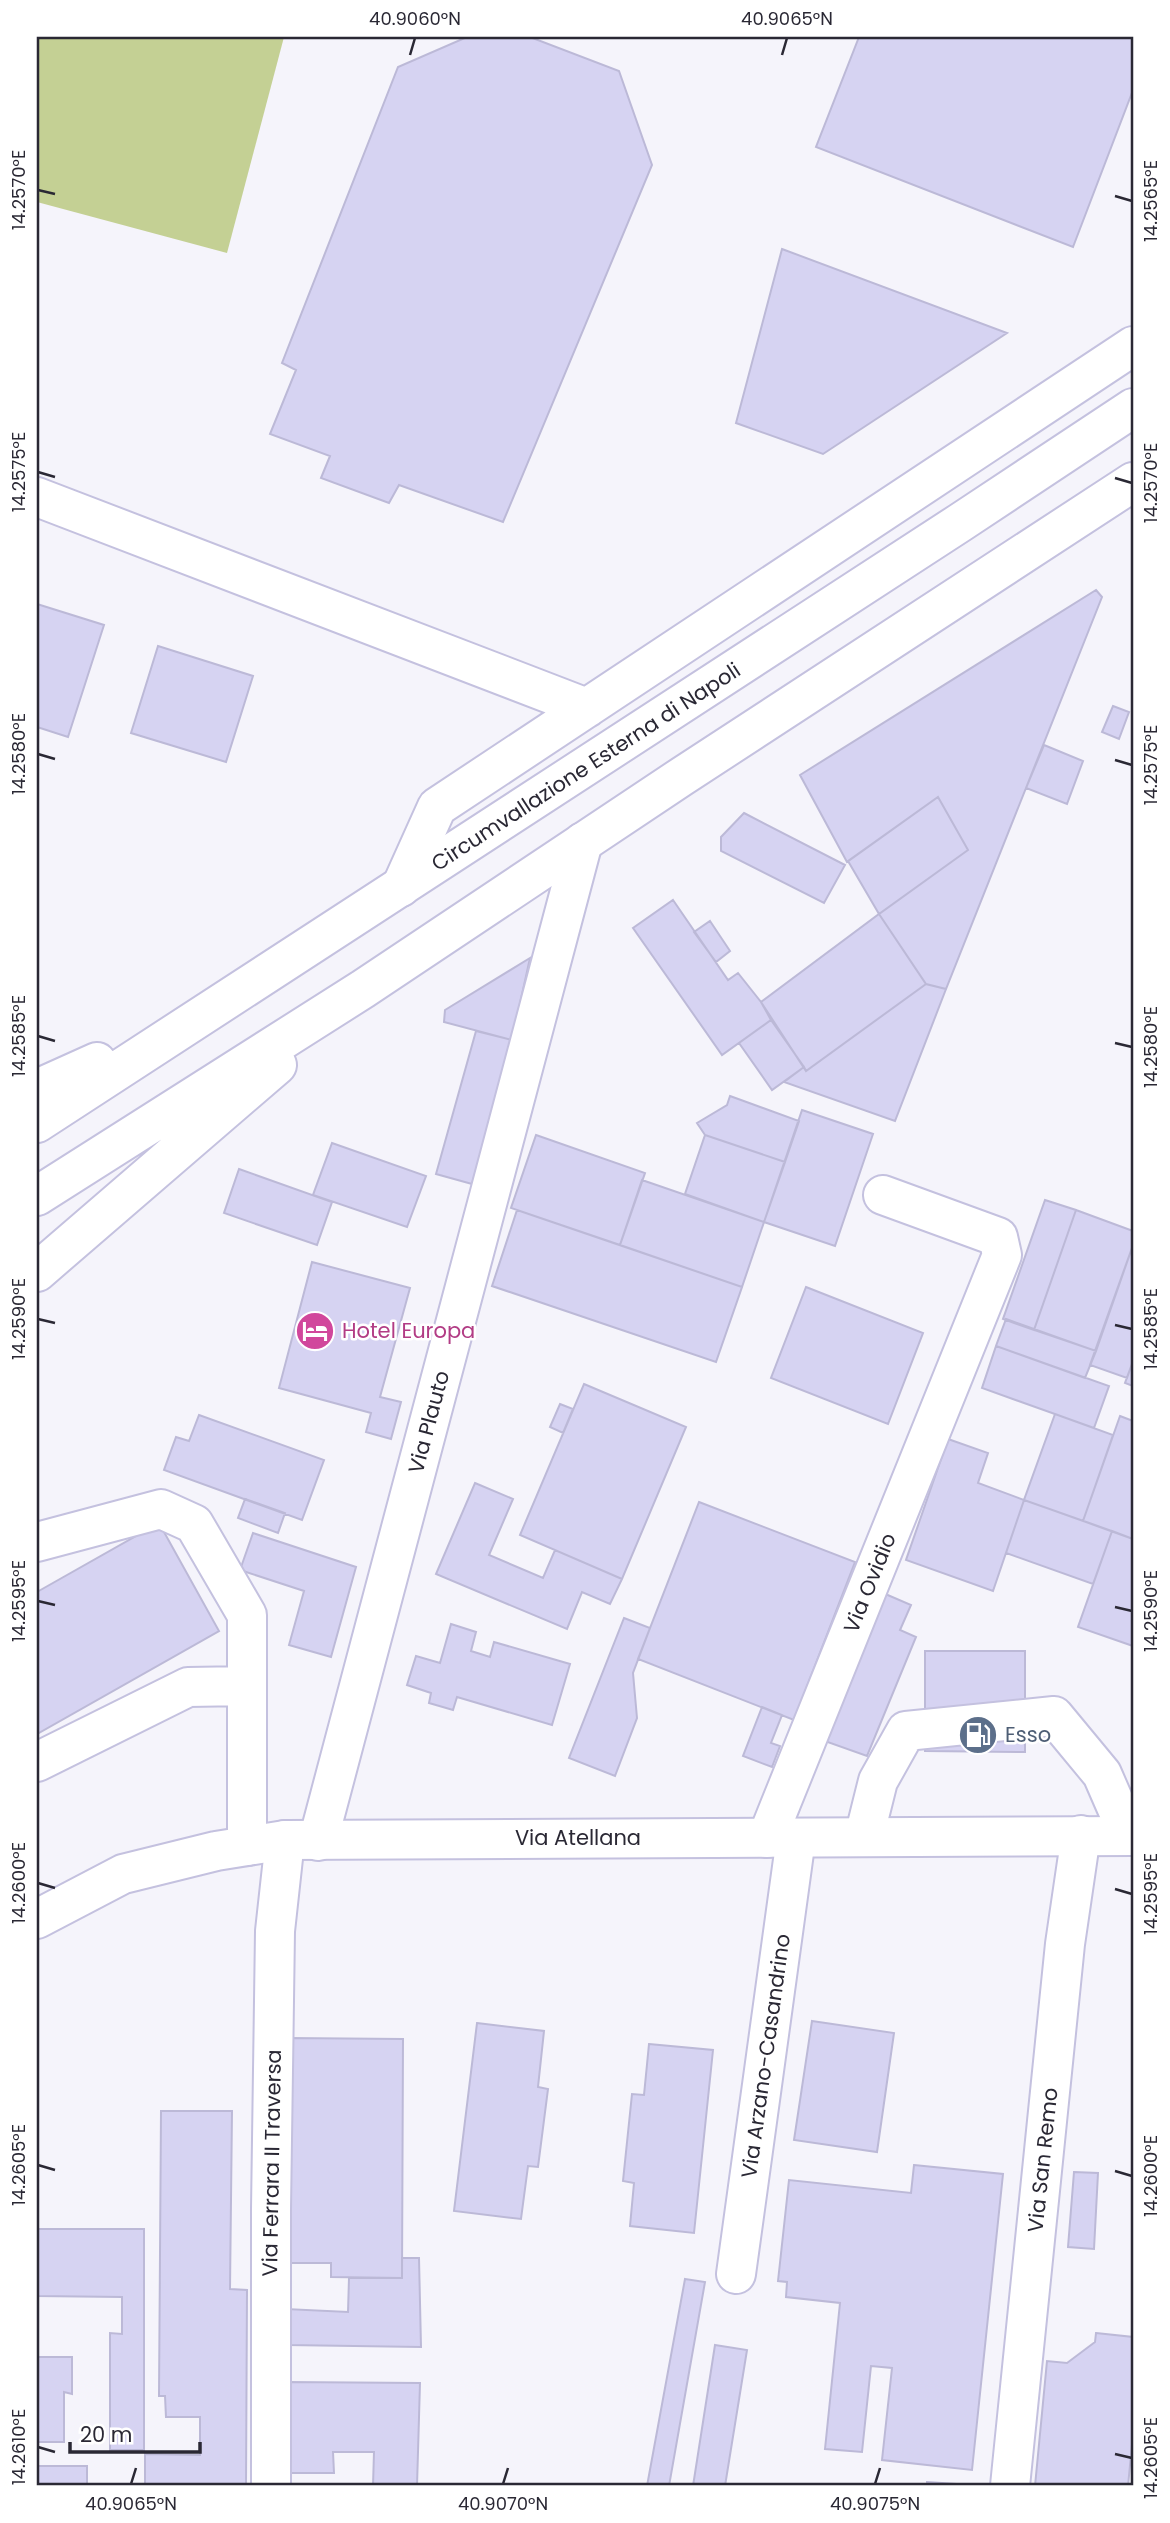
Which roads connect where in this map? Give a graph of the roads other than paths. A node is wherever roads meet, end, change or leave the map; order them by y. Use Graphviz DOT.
graph roads {
  1 [pos="1133,346"];
  2 [pos="1133,408"];
  3 [pos="1133,482"];
  4 [pos="37,497"];
  5 [pos="586,708"];
  6 [pos="583,842"];
  7 [pos="401,887"];
  8 [pos="363,989"];
  9 [pos="202,1016"];
  10 [pos="37,1089"];
  11 [pos="37,1123"];
  12 [pos="883,1195"];
  13 [pos="37,1196"];
  14 [pos="37,1272"];
  15 [pos="37,1542"];
  16 [pos="247,1686"];
  17 [pos="37,1762"];
  18 [pos="1081,1835"];
  19 [pos="1131,1836"];
  20 [pos="864,1837"];
  21 [pos="781,1838"];
  22 [pos="301,1840"];
  23 [pos="247,1846"];
  24 [pos="37,1919"];
  25 [pos="736,2274"];
  26 [pos="271,2486"];
  27 [pos="1010,2486"];
  1 -- 5 [label="main road"];
  2 -- 7 [label="main road, Circumvallazione Esterna di Napoli"];
  3 -- 6 [label="main road"];
  4 -- 5 [label="main road"];
  5 -- 7 [label="main road"];
  6 -- 8 [label="main road"];
  6 -- 22 [label="main road, Via Plauto"];
  7 -- 9 [label="main road, Circumvallazione Esterna di Napoli"];
  8 -- 13 [label="main road"];
  8 -- 14 [label="main road"];
  9 -- 10 [label="main road"];
  9 -- 11 [label="main road, Circumvallazione Esterna di Napoli"];
  12 -- 21 [label="main road, Via Ovidio"];
  15 -- 16 [label="main road"];
  16 -- 17 [label="main road"];
  16 -- 23 [label="main road"];
  18 -- 19 [label="main road, Via Atellana"];
  18 -- 20 [label="main road, Via Atellana"];
  18 -- 27 [label="main road, Via San Remo"];
  19 -- 20 [label="main road"];
  20 -- 21 [label="main road, Via Atellana"];
  21 -- 22 [label="main road, Via Atellana"];
  21 -- 25 [label="main road, Via Arzano-Casandrino"];
  22 -- 23 [label="main road, Via Atellana"];
  22 -- 26 [label="main road, Via Ferrara II Traversa"];
  23 -- 24 [label="main road, Via Atellana"];
}
